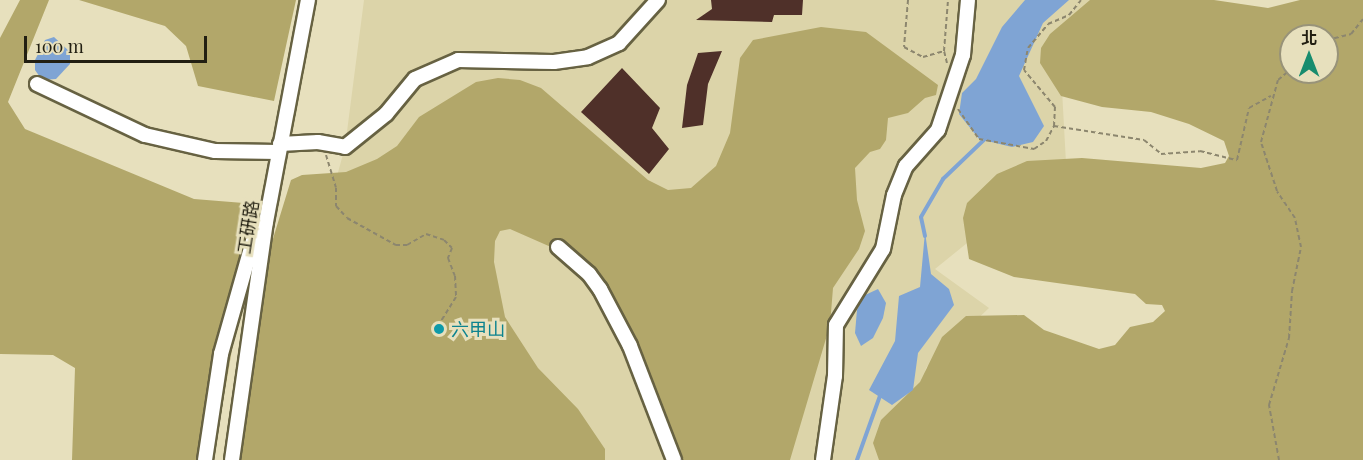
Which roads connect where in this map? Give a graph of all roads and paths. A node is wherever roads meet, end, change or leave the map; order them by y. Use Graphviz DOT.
graph roads {
  1 [pos="308,0"];
  2 [pos="658,0"];
  3 [pos="908,0"];
  4 [pos="948,0"];
  5 [pos="968,0"];
  6 [pos="1081,0"];
  7 [pos="1363,19"];
  8 [pos="1339,37"];
  9 [pos="944,51"];
  10 [pos="1279,79"];
  11 [pos="951,82"];
  12 [pos="37,84"];
  13 [pos="1271,96"];
  14 [pos="957,103"];
  15 [pos="1054,126"];
  16 [pos="318,142"];
  17 [pos="279,148"];
  18 [pos="266,222"];
  19 [pos="558,247"];
  20 [pos="441,321"];
  21 [pos="206,460"];
  22 [pos="232,460"];
  23 [pos="674,460"];
  24 [pos="823,460"];
  25 [pos="1279,460"];
  1 -- 17 [label="street, 工研路"];
  2 -- 16 [label="street"];
  3 -- 9 [label="path"];
  4 -- 9 [label="path"];
  5 -- 11 [label="street"];
  6 -- 15 [label="path"];
  7 -- 8 [label="path"];
  9 -- 11 [label="path"];
  10 -- 13 [label="path"];
  11 -- 24 [label="street"];
  12 -- 17 [label="street"];
  13 -- 15 [label="path"];
  13 -- 25 [label="path"];
  14 -- 15 [label="path"];
  16 -- 17 [label="street"];
  16 -- 20 [label="path"];
  17 -- 18 [label="street, 工研路"];
  18 -- 21 [label="street"];
  18 -- 22 [label="street, 工研路"];
  19 -- 23 [label="street"];
}
